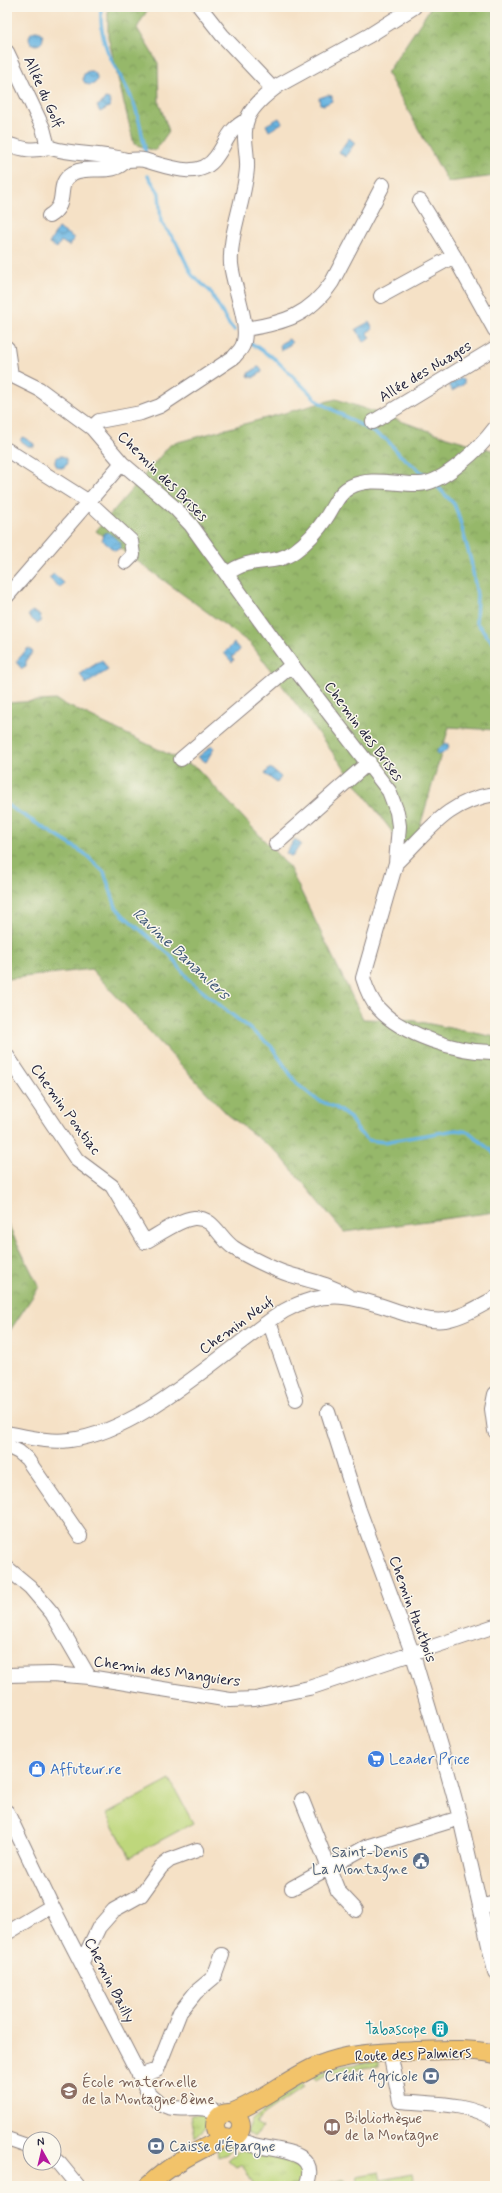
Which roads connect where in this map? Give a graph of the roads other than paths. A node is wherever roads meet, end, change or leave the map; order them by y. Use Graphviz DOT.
graph roads {
  1 [pos="200,7"];
  2 [pos="414,7"];
  3 [pos="7,52"];
  4 [pos="273,89"];
  5 [pos="247,120"];
  6 [pos="7,144"];
  7 [pos="48,147"];
  8 [pos="126,160"];
  9 [pos="384,185"];
  10 [pos="420,201"];
  11 [pos="49,216"];
  12 [pos="454,256"];
  13 [pos="381,296"];
  14 [pos="245,329"];
  15 [pos="495,330"];
  16 [pos="7,348"];
  17 [pos="495,348"];
  18 [pos="9,374"];
  19 [pos="373,422"];
  20 [pos="92,428"];
  21 [pos="495,428"];
  22 [pos="7,450"];
  23 [pos="122,463"];
  24 [pos="88,502"];
  25 [pos="126,562"];
  26 [pos="227,574"];
  27 [pos="7,596"];
  28 [pos="292,665"];
  29 [pos="181,759"];
  30 [pos="369,762"];
  31 [pos="495,794"];
  32 [pos="276,844"];
  33 [pos="396,863"];
  34 [pos="495,1052"];
  35 [pos="7,1056"];
  36 [pos="350,1296"];
  37 [pos="495,1298"];
  38 [pos="269,1321"];
  39 [pos="495,1394"];
  40 [pos="296,1399"];
  41 [pos="328,1412"];
  42 [pos="495,1431"];
  43 [pos="7,1433"];
  44 [pos="7,1446"];
  45 [pos="80,1536"];
  46 [pos="7,1568"];
  47 [pos="495,1626"];
  48 [pos="412,1655"];
  49 [pos="7,1675"];
  50 [pos="89,1677"];
  51 [pos="302,1800"];
  52 [pos="7,1812"];
  53 [pos="460,1818"];
  54 [pos="197,1850"];
  55 [pos="328,1868"];
  56 [pos="292,1888"];
  57 [pos="495,1903"];
  58 [pos="52,1906"];
  59 [pos="480,1907"];
  60 [pos="356,1910"];
  61 [pos="7,1933"];
  62 [pos="222,1955"];
  63 [pos="82,1962"];
  64 [pos="495,1972"];
  65 [pos="390,2053"];
  66 [pos="495,2054"];
  67 [pos="139,2076"];
  68 [pos="495,2120"];
  69 [pos="228,2125"];
  70 [pos="7,2139"];
  71 [pos="22,2144"];
  72 [pos="62,2166"];
  73 [pos="78,2186"];
  74 [pos="148,2186"];
  75 [pos="306,2186"];
  1 -- 4 [label="street"];
  2 -- 4 [label="street, Chemin des Brises"];
  3 -- 7 [label="street, Allée du Golf"];
  4 -- 5 [label="street, Chemin des Brises"];
  5 -- 8 [label="street, Allée du Golf"];
  5 -- 14 [label="street, Chemin des Brises"];
  6 -- 7 [label="street, Allée du Golf"];
  7 -- 8 [label="street, Allée du Golf"];
  8 -- 11 [label="street, Allée du Golf"];
  9 -- 14 [label="street"];
  10 -- 12 [label="street"];
  12 -- 13 [label="street"];
  12 -- 15 [label="street"];
  14 -- 20 [label="street, Chemin des Brises"];
  16 -- 18 [label="street"];
  17 -- 19 [label="street, Allée des Nuages"];
  18 -- 20 [label="street"];
  20 -- 23 [label="street, Chemin des Brises"];
  21 -- 26 [label="street"];
  22 -- 24 [label="street"];
  23 -- 24 [label="street"];
  23 -- 26 [label="street, Chemin des Brises"];
  24 -- 25 [label="street"];
  24 -- 27 [label="street"];
  26 -- 28 [label="street, Chemin des Brises"];
  28 -- 29 [label="street"];
  28 -- 30 [label="street, Chemin des Brises"];
  30 -- 32 [label="street"];
  30 -- 33 [label="street, Chemin des Brises"];
  31 -- 33 [label="street"];
  33 -- 34 [label="street, Chemin des Brises"];
  35 -- 36 [label="street, Chemin Pontiac"];
  36 -- 37 [label="street, Chemin Neuf"];
  36 -- 38 [label="street, Chemin Neuf"];
  38 -- 40 [label="street"];
  38 -- 43 [label="street, Chemin Neuf"];
  39 -- 42 [label="street"];
  41 -- 48 [label="street, Chemin Hautbois"];
  44 -- 45 [label="street"];
  46 -- 50 [label="street"];
  47 -- 48 [label="street, Chemin des Manguiers"];
  48 -- 50 [label="street, Chemin des Manguiers"];
  48 -- 53 [label="street, Chemin Hautbois"];
  49 -- 50 [label="street, Chemin des Manguiers"];
  51 -- 55 [label="street"];
  52 -- 58 [label="street, Chemin Bailly"];
  53 -- 55 [label="street"];
  53 -- 59 [label="street, Chemin Hautbois"];
  54 -- 63 [label="street"];
  55 -- 56 [label="street"];
  55 -- 60 [label="street"];
  57 -- 59 [label="street"];
  58 -- 61 [label="street"];
  58 -- 63 [label="street, Chemin Bailly"];
  59 -- 64 [label="street, Chemin Hautbois"];
  62 -- 67 [label="street"];
  63 -- 67 [label="street, Chemin Bailly"];
  65 -- 66 [label="main road, Route des Palmiers"];
  65 -- 68 [label="street"];
  65 -- 69 [label="main road, Route des Palmiers"];
  67 -- 69 [label="street, Chemin Bailly"];
  69 -- 74 [label="main road, Route des Palmiers"];
  69 -- 75 [label="street, Chemin Bailly"];
  70 -- 71 [label="street"];
  72 -- 73 [label="street"];
}
